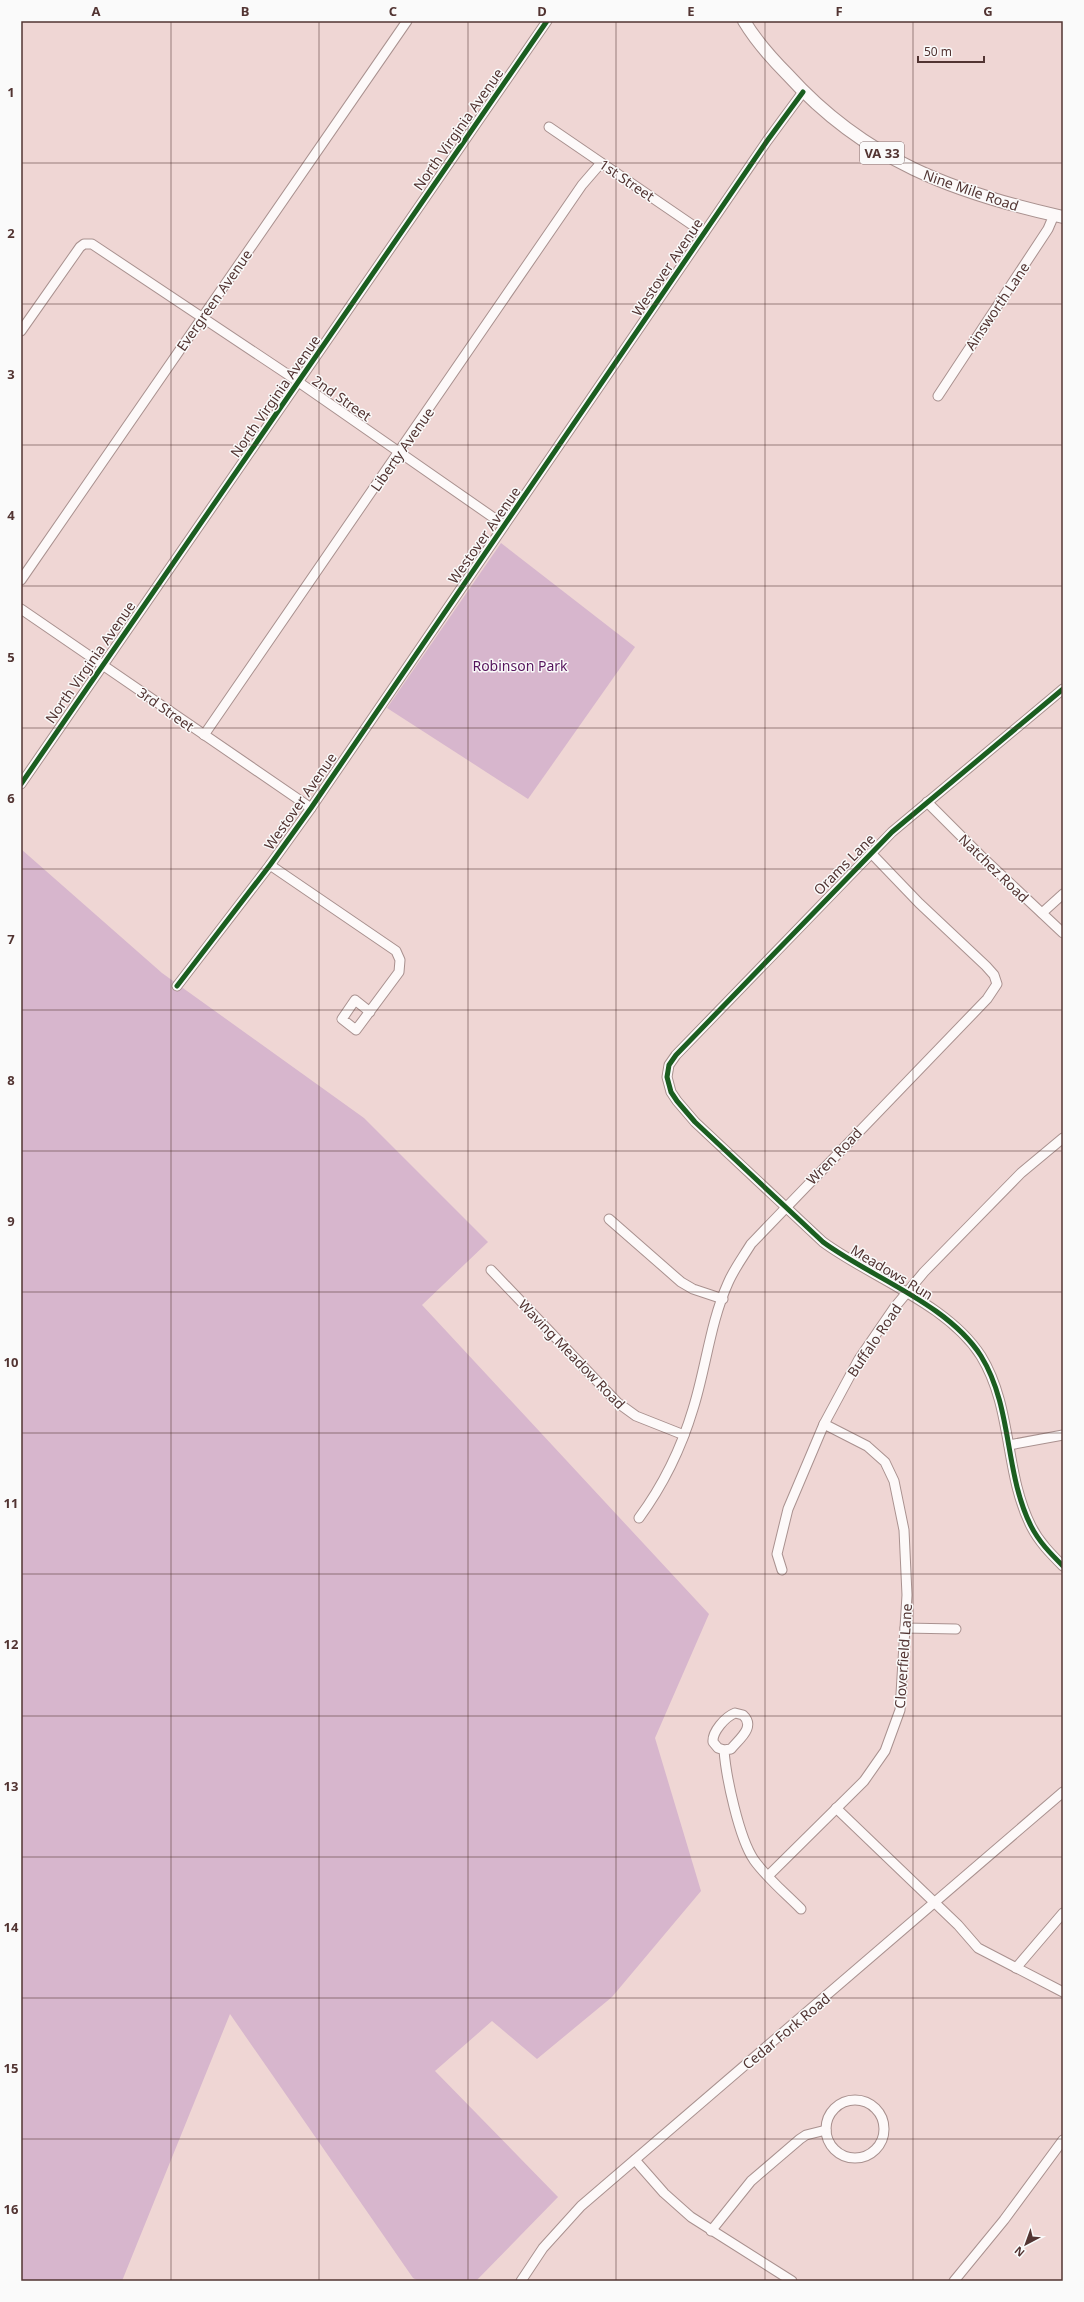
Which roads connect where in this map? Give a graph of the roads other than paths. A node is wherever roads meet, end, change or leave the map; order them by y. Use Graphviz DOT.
graph roads {
  1 [pos="406,21"];
  2 [pos="547,21"];
  3 [pos="744,21"];
  4 [pos="803,92"];
  5 [pos="549,127"];
  6 [pos="601,163"];
  7 [pos="1058,216"];
  8 [pos="704,234"];
  9 [pos="202,317"];
  10 [pos="21,331"];
  11 [pos="298,382"];
  12 [pos="938,396"];
  13 [pos="399,452"];
  14 [pos="504,526"];
  15 [pos="21,580"];
  16 [pos="21,609"];
  17 [pos="102,665"];
  18 [pos="1063,689"];
  19 [pos="204,735"];
  20 [pos="21,784"];
  21 [pos="926,802"];
  22 [pos="311,808"];
  23 [pos="871,853"];
  24 [pos="270,865"];
  25 [pos="1063,894"];
  26 [pos="1042,913"];
  27 [pos="1063,933"];
  28 [pos="177,986"];
  29 [pos="370,1012"];
  30 [pos="666,1077"];
  31 [pos="1063,1138"];
  32 [pos="784,1208"];
  33 [pos="609,1219"];
  34 [pos="491,1270"];
  35 [pos="906,1294"];
  36 [pos="723,1299"];
  37 [pos="824,1424"];
  38 [pos="684,1435"];
  39 [pos="1063,1435"];
  40 [pos="1009,1445"];
  41 [pos="639,1518"];
  42 [pos="1063,1566"];
  43 [pos="782,1570"];
  44 [pos="905,1628"];
  45 [pos="956,1629"];
  46 [pos="724,1750"];
  47 [pos="1063,1792"];
  48 [pos="836,1808"];
  49 [pos="768,1876"];
  50 [pos="934,1903"];
  51 [pos="801,1909"];
  52 [pos="1063,1913"];
  53 [pos="1016,1968"];
  54 [pos="1063,1992"];
  55 [pos="826,2130"];
  56 [pos="1063,2140"];
  57 [pos="635,2160"];
  58 [pos="711,2231"];
  59 [pos="521,2281"];
  60 [pos="792,2281"];
  61 [pos="954,2281"];
  1 -- 9 [label="street, Evergreen Avenue"];
  2 -- 11 [label="street, North Virginia Avenue"];
  3 -- 4 [label="main road, Nine Mile Road / VA 33"];
  4 -- 7 [label="main road, Nine Mile Road / VA 33"];
  4 -- 8 [label="street, Westover Avenue"];
  5 -- 6 [label="street, 1st Street"];
  6 -- 8 [label="street, 1st Street"];
  6 -- 13 [label="street, Liberty Avenue"];
  7 -- 12 [label="street, Ainsworth Lane"];
  8 -- 14 [label="street, Westover Avenue"];
  9 -- 10 [label="street, 2nd Street"];
  9 -- 11 [label="street, 2nd Street"];
  9 -- 15 [label="street, Evergreen Avenue"];
  11 -- 13 [label="street, 2nd Street"];
  11 -- 17 [label="street, North Virginia Avenue"];
  13 -- 14 [label="street, 2nd Street"];
  13 -- 19 [label="street, Liberty Avenue"];
  14 -- 22 [label="street, Westover Avenue"];
  16 -- 17 [label="street, 3rd Street"];
  17 -- 19 [label="street, 3rd Street"];
  17 -- 20 [label="street, North Virginia Avenue"];
  18 -- 21 [label="street, Orams Lane"];
  19 -- 22 [label="street, 3rd Street"];
  21 -- 23 [label="street, Orams Lane"];
  21 -- 26 [label="street, Natchez Road"];
  22 -- 24 [label="street, Westover Avenue"];
  23 -- 30 [label="street, Orams Lane"];
  23 -- 32 [label="street, Wren Road"];
  24 -- 28 [label="street, Westover Avenue"];
  24 -- 29 [label="street"];
  25 -- 26 [label="street"];
  26 -- 27 [label="street, Natchez Road"];
  30 -- 32 [label="street, Meadows Run"];
  31 -- 35 [label="street, Buffalo Road"];
  32 -- 35 [label="street, Meadows Run"];
  32 -- 36 [label="street, Wren Road"];
  33 -- 36 [label="street"];
  34 -- 38 [label="street, Waving Meadow Road"];
  35 -- 37 [label="street, Buffalo Road"];
  35 -- 40 [label="street, Meadows Run"];
  36 -- 38 [label="street, Wren Road"];
  37 -- 43 [label="street, Buffalo Road"];
  37 -- 44 [label="street, Cloverfield Lane"];
  38 -- 41 [label="street, Wren Road"];
  39 -- 40 [label="street"];
  40 -- 42 [label="street, Meadows Run"];
  44 -- 45 [label="street"];
  44 -- 48 [label="street, Cloverfield Lane"];
  46 -- 49 [label="street"];
  47 -- 50 [label="street, Cedar Fork Road"];
  48 -- 49 [label="street, Cloverfield Lane"];
  48 -- 50 [label="street"];
  49 -- 51 [label="street"];
  50 -- 53 [label="street"];
  50 -- 57 [label="street, Cedar Fork Road"];
  52 -- 53 [label="street"];
  53 -- 54 [label="street"];
  55 -- 55 [label="street"];
  55 -- 58 [label="street"];
  56 -- 61 [label="street"];
  57 -- 58 [label="street"];
  57 -- 59 [label="street, Cedar Fork Road"];
  58 -- 60 [label="street"];
}
